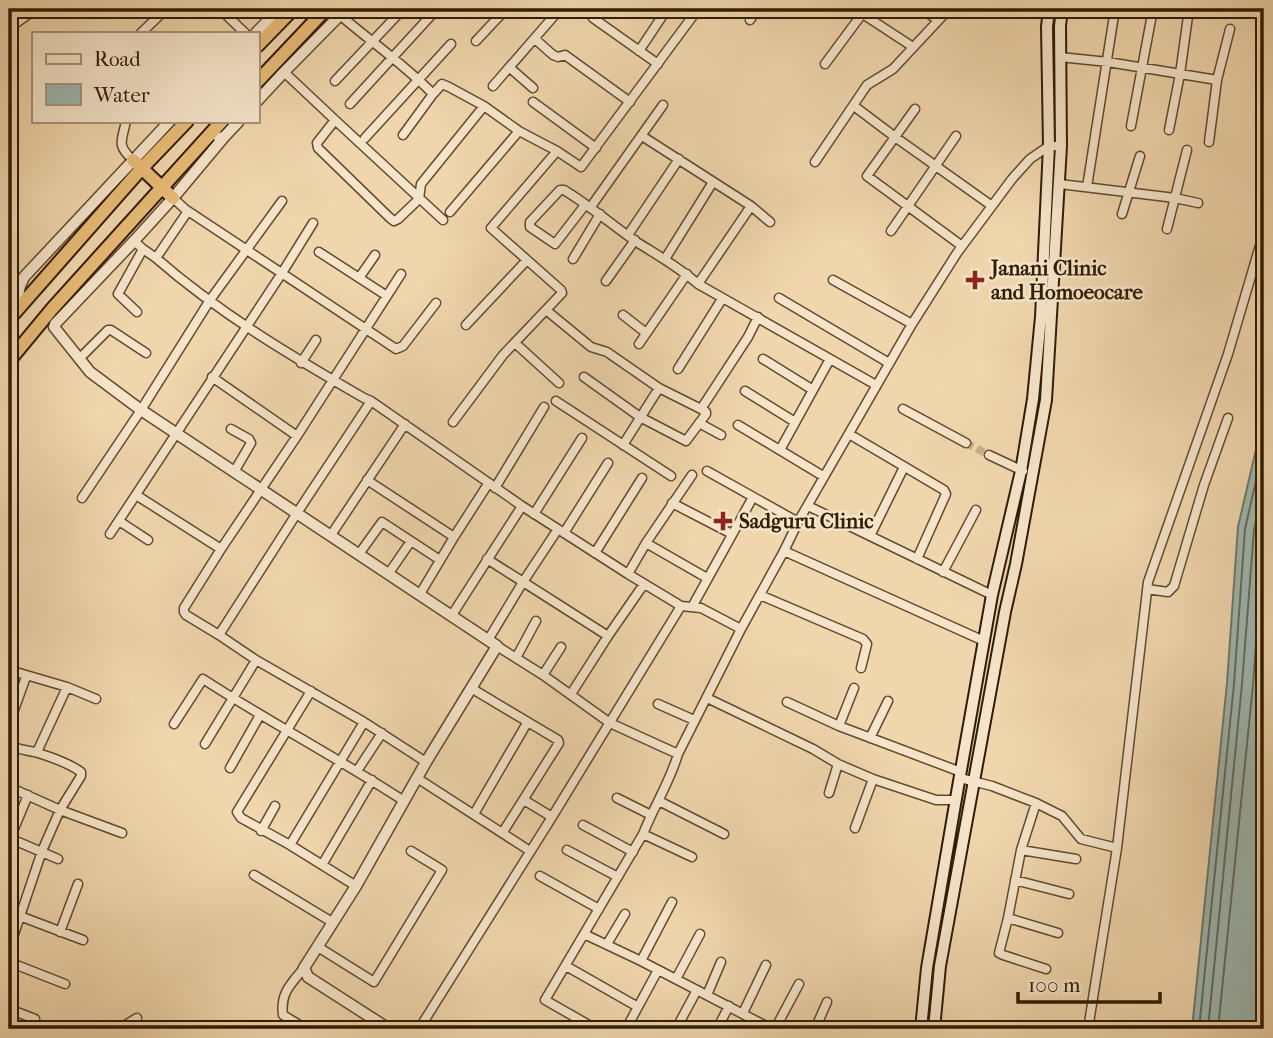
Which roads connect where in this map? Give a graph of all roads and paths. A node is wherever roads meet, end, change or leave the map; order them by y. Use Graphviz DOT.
graph roads {
  1 [pos="36,9"];
  2 [pos="166,9"];
  3 [pos="220,9"];
  4 [pos="279,9"];
  5 [pos="293,9"];
  6 [pos="326,9"];
  7 [pos="403,9"];
  8 [pos="506,9"];
  9 [pos="560,9"];
  10 [pos="667,9"];
  11 [pos="698,9"];
  12 [pos="757,9"];
  13 [pos="921,9"];
  14 [pos="949,9"];
  15 [pos="1049,9"];
  16 [pos="1062,9"];
  17 [pos="1115,9"];
  18 [pos="1153,9"];
  19 [pos="1189,9"];
  20 [pos="435,11"];
  21 [pos="859,11"];
  22 [pos="343,12"];
  23 [pos="593,18"];
  24 [pos="750,20"];
  25 [pos="938,20"];
  26 [pos="9,28"];
  27 [pos="1230,29"];
  28 [pos="142,32"];
  29 [pos="244,32"];
  30 [pos="257,32"];
  31 [pos="534,39"];
  32 [pos="476,41"];
  33 [pos="372,43"];
  34 [pos="259,44"];
  35 [pos="451,44"];
  36 [pos="913,47"];
  37 [pos="639,51"];
  38 [pos="392,56"];
  39 [pos="1060,57"];
  40 [pos="1108,62"];
  41 [pos="658,64"];
  42 [pos="825,64"];
  43 [pos="510,68"];
  44 [pos="1142,68"];
  45 [pos="284,72"];
  46 [pos="1180,74"];
  47 [pos="259,80"];
  48 [pos="418,80"];
  49 [pos="1217,80"];
  50 [pos="335,81"];
  51 [pos="493,86"];
  52 [pos="533,88"];
  53 [pos="433,94"];
  54 [pos="259,99"];
  55 [pos="533,102"];
  56 [pos="630,102"];
  57 [pos="349,104"];
  58 [pos="663,105"];
  59 [pos="484,106"];
  60 [pos="854,106"];
  61 [pos="915,109"];
  62 [pos="335,120"];
  63 [pos="126,122"];
  64 [pos="169,122"];
  65 [pos="186,122"];
  66 [pos="221,122"];
  67 [pos="238,122"];
  68 [pos="1130,125"];
  69 [pos="1169,130"];
  70 [pos="519,131"];
  71 [pos="403,135"];
  72 [pos="642,136"];
  73 [pos="956,136"];
  74 [pos="224,137"];
  75 [pos="895,137"];
  76 [pos="365,138"];
  77 [pos="204,141"];
  78 [pos="1209,142"];
  79 [pos="1049,146"];
  80 [pos="1061,146"];
  81 [pos="596,148"];
  82 [pos="1187,150"];
  83 [pos="557,151"];
  84 [pos="1140,156"];
  85 [pos="679,159"];
  86 [pos="815,162"];
  87 [pos="137,164"];
  88 [pos="935,166"];
  89 [pos="713,182"];
  90 [pos="1060,184"];
  91 [pos="161,187"];
  92 [pos="1087,187"];
  93 [pos="1128,192"];
  94 [pos="173,198"];
  95 [pos="1175,198"];
  96 [pos="419,199"];
  97 [pos="282,201"];
  98 [pos="1198,204"];
  99 [pos="588,206"];
  100 [pos="751,206"];
  101 [pos="908,206"];
  102 [pos="992,206"];
  103 [pos="188,211"];
  104 [pos="450,212"];
  105 [pos="600,214"];
  106 [pos="1122,214"];
  107 [pos="443,220"];
  108 [pos="770,222"];
  109 [pos="313,223"];
  110 [pos="1167,229"];
  111 [pos="891,230"];
  112 [pos="1264,232"];
  113 [pos="631,238"];
  114 [pos="139,245"];
  115 [pos="962,246"];
  116 [pos="247,249"];
  117 [pos="319,252"];
  118 [pos="375,255"];
  119 [pos="156,258"];
  120 [pos="573,259"];
  121 [pos="665,259"];
  122 [pos="527,260"];
  123 [pos="282,273"];
  124 [pos="401,274"];
  125 [pos="687,274"];
  126 [pos="359,278"];
  127 [pos="833,280"];
  128 [pos="606,281"];
  129 [pos="698,284"];
  130 [pos="387,296"];
  131 [pos="779,298"];
  132 [pos="722,299"];
  133 [pos="210,300"];
  134 [pos="436,303"];
  135 [pos="546,310"];
  136 [pos="137,312"];
  137 [pos="623,315"];
  138 [pos="11,316"];
  139 [pos="758,317"];
  140 [pos="912,324"];
  141 [pos="466,325"];
  142 [pos="247,327"];
  143 [pos="365,328"];
  144 [pos="646,333"];
  145 [pos="316,340"];
  146 [pos="514,343"];
  147 [pos="639,344"];
  148 [pos="146,354"];
  149 [pos="78,356"];
  150 [pos="763,359"];
  151 [pos="830,359"];
  152 [pos="9,361"];
  153 [pos="302,363"];
  154 [pos="889,363"];
  155 [pos="678,369"];
  156 [pos="212,377"];
  157 [pos="584,377"];
  158 [pos="332,380"];
  159 [pos="559,383"];
  160 [pos="876,385"];
  161 [pos="659,388"];
  162 [pos="813,390"];
  163 [pos="745,391"];
  164 [pos="367,396"];
  165 [pos="556,401"];
  166 [pos="544,407"];
  167 [pos="701,408"];
  168 [pos="904,409"];
  169 [pos="141,410"];
  170 [pos="640,417"];
  171 [pos="1228,418"];
  172 [pos="453,422"];
  173 [pos="796,422"];
  174 [pos="699,423"];
  175 [pos="405,424"];
  176 [pos="738,425"];
  177 [pos="231,429"];
  178 [pos="176,433"];
  179 [pos="849,434"];
  180 [pos="721,435"];
  181 [pos="297,436"];
  182 [pos="583,438"];
  183 [pos="966,443"];
  184 [pos="623,445"];
  185 [pos="780,450"];
  186 [pos="989,455"];
  187 [pos="608,463"];
  188 [pos="904,467"];
  189 [pos="707,471"];
  190 [pos="234,472"];
  191 [pos="1027,472"];
  192 [pos="692,475"];
  193 [pos="671,476"];
  194 [pos="823,476"];
  195 [pos="642,478"];
  196 [pos="368,480"];
  197 [pos="492,486"];
  198 [pos="260,489"];
  199 [pos="136,495"];
  200 [pos="753,497"];
  201 [pos="82,498"];
  202 [pos="672,503"];
  203 [pos="522,506"];
  204 [pos="808,506"];
  205 [pos="976,510"];
  206 [pos="297,513"];
  207 [pos="534,514"];
  208 [pos="119,521"];
  209 [pos="798,522"];
  210 [pos="561,531"];
  211 [pos="110,534"];
  212 [pos="732,534"];
  213 [pos="331,536"];
  214 [pos="870,536"];
  215 [pos="454,537"];
  216 [pos="148,540"];
  217 [pos="411,541"];
  218 [pos="646,542"];
  219 [pos="221,549"];
  220 [pos="784,551"];
  221 [pos="595,553"];
  222 [pos="359,554"];
  223 [pos="487,559"];
  224 [pos="917,559"];
  225 [pos="440,560"];
  226 [pos="943,572"];
  227 [pos="388,573"];
  228 [pos="628,574"];
  229 [pos="707,578"];
  230 [pos="523,582"];
  231 [pos="644,584"];
  232 [pos="1147,589"];
  233 [pos="420,594"];
  234 [pos="760,595"];
  235 [pos="992,595"];
  236 [pos="681,606"];
  237 [pos="692,607"];
  238 [pos="452,615"];
  239 [pos="536,621"];
  240 [pos="741,629"];
  241 [pos="219,635"];
  242 [pos="608,636"];
  243 [pos="984,641"];
  244 [pos="493,643"];
  245 [pos="561,647"];
  246 [pos="516,657"];
  247 [pos="256,660"];
  248 [pos="861,668"];
  249 [pos="9,670"];
  250 [pos="543,675"];
  251 [pos="26,677"];
  252 [pos="67,687"];
  253 [pos="471,688"];
  254 [pos="854,688"];
  255 [pos="311,691"];
  256 [pos="571,694"];
  257 [pos="233,698"];
  258 [pos="707,698"];
  259 [pos="96,699"];
  260 [pos="888,701"];
  261 [pos="787,702"];
  262 [pos="658,704"];
  263 [pos="260,715"];
  264 [pos="694,720"];
  265 [pos="364,722"];
  266 [pos="527,723"];
  267 [pos="610,723"];
  268 [pos="9,724"];
  269 [pos="174,724"];
  270 [pos="839,726"];
  271 [pos="287,730"];
  272 [pos="382,733"];
  273 [pos="870,737"];
  274 [pos="205,744"];
  275 [pos="11,746"];
  276 [pos="37,752"];
  277 [pos="678,754"];
  278 [pos="9,760"];
  279 [pos="340,762"];
  280 [pos="426,762"];
  281 [pos="838,764"];
  282 [pos="230,768"];
  283 [pos="357,771"];
  284 [pos="960,775"];
  285 [pos="417,778"];
  286 [pos="873,779"];
  287 [pos="372,780"];
  288 [pos="975,781"];
  289 [pos="9,787"];
  290 [pos="829,793"];
  291 [pos="29,795"];
  292 [pos="617,798"];
  293 [pos="524,800"];
  294 [pos="956,800"];
  295 [pos="404,801"];
  296 [pos="659,801"];
  297 [pos="1036,803"];
  298 [pos="275,806"];
  299 [pos="60,810"];
  300 [pos="474,814"];
  301 [pos="651,815"];
  302 [pos="552,817"];
  303 [pos="583,825"];
  304 [pos="855,828"];
  305 [pos="261,831"];
  306 [pos="503,832"];
  307 [pos="122,833"];
  308 [pos="643,834"];
  309 [pos="723,834"];
  310 [pos="9,839"];
  311 [pos="290,845"];
  312 [pos="1117,848"];
  313 [pos="567,850"];
  314 [pos="1021,850"];
  315 [pos="42,851"];
  316 [pos="411,851"];
  317 [pos="530,851"];
  318 [pos="633,852"];
  319 [pos="692,857"];
  320 [pos="58,859"];
  321 [pos="1076,859"];
  322 [pos="322,865"];
  323 [pos="254,876"];
  324 [pos="540,876"];
  325 [pos="618,877"];
  326 [pos="1015,880"];
  327 [pos="78,884"];
  328 [pos="355,886"];
  329 [pos="1069,894"];
  330 [pos="672,902"];
  331 [pos="599,909"];
  332 [pos="9,912"];
  333 [pos="625,914"];
  334 [pos="20,916"];
  335 [pos="1008,918"];
  336 [pos="332,922"];
  337 [pos="60,932"];
  338 [pos="1058,933"];
  339 [pos="584,934"];
  340 [pos="700,934"];
  341 [pos="83,940"];
  342 [pos="607,944"];
  343 [pos="318,947"];
  344 [pos="9,948"];
  345 [pos="641,961"];
  346 [pos="9,962"];
  347 [pos="721,962"];
  348 [pos="766,965"];
  349 [pos="566,966"];
  350 [pos="304,968"];
  351 [pos="1046,969"];
  352 [pos="658,970"];
  353 [pos="676,979"];
  354 [pos="65,984"];
  355 [pos="799,984"];
  356 [pos="697,990"];
  357 [pos="707,995"];
  358 [pos="827,1002"];
  359 [pos="729,1006"];
  360 [pos="638,1007"];
  361 [pos="9,1009"];
  362 [pos="743,1013"];
  363 [pos="138,1018"];
  364 [pos="35,1019"];
  365 [pos="921,1025"];
  366 [pos="934,1026"];
  367 [pos="763,1027"];
  368 [pos="119,1029"];
  369 [pos="306,1029"];
  370 [pos="389,1029"];
  371 [pos="419,1029"];
  372 [pos="596,1029"];
  373 [pos="626,1029"];
  374 [pos="676,1029"];
  375 [pos="717,1029"];
  376 [pos="776,1029"];
  377 [pos="815,1029"];
  378 [pos="1088,1029"];
  1 -- 26 [label="street"];
  2 -- 28 [label="street"];
  3 -- 29 [label="street"];
  4 -- 30 [label="street"];
  5 -- 34 [label="highway"];
  6 -- 47 [label="highway"];
  7 -- 33 [label="street"];
  8 -- 32 [label="street"];
  9 -- 31 [label="street"];
  10 -- 37 [label="street"];
  11 -- 41 [label="street"];
  12 -- 24 [label="street"];
  13 -- 25 [label="street"];
  14 -- 25 [label="street"];
  15 -- 79 [label="main road"];
  16 -- 39 [label="main road"];
  17 -- 40 [label="street"];
  18 -- 44 [label="street"];
  19 -- 46 [label="street"];
  20 -- 38 [label="street"];
  21 -- 36 [label="street"];
  21 -- 42 [label="street"];
  22 -- 33 [label="street"];
  22 -- 45 [label="street"];
  23 -- 37 [label="street"];
  25 -- 36 [label="street"];
  27 -- 49 [label="street"];
  31 -- 43 [label="street"];
  31 -- 56 [label="street"];
  33 -- 38 [label="street"];
  33 -- 50 [label="street"];
  35 -- 48 [label="street"];
  36 -- 60 [label="street"];
  37 -- 41 [label="street"];
  38 -- 48 [label="street"];
  38 -- 57 [label="street"];
  39 -- 40 [label="street"];
  39 -- 80 [label="main road"];
  40 -- 44 [label="street"];
  40 -- 92 [label="street"];
  41 -- 56 [label="street"];
  43 -- 51 [label="street"];
  43 -- 52 [label="street"];
  44 -- 46 [label="street"];
  44 -- 68 [label="street"];
  45 -- 54 [label="street"];
  45 -- 62 [label="street"];
  46 -- 49 [label="street"];
  46 -- 69 [label="street"];
  48 -- 53 [label="street"];
  48 -- 76 [label="street"];
  49 -- 78 [label="street"];
  53 -- 59 [label="street"];
  53 -- 71 [label="street"];
  55 -- 81 [label="street"];
  56 -- 81 [label="street"];
  58 -- 72 [label="street"];
  59 -- 70 [label="street"];
  59 -- 96 [label="street"];
  60 -- 75 [label="street"];
  60 -- 86 [label="street"];
  61 -- 75 [label="street"];
  62 -- 96 [label="street"];
  62 -- 96 [label="street"];
  63 -- 87 [label="street"];
  64 -- 87 [label="street"];
  65 -- 87 [label="highway"];
  66 -- 77 [label="highway"];
  67 -- 74 [label="street"];
  70 -- 83 [label="street"];
  70 -- 104 [label="street"];
  72 -- 85 [label="street"];
  72 -- 99 [label="street"];
  73 -- 88 [label="street"];
  74 -- 77 [label="street"];
  74 -- 94 [label="street"];
  75 -- 88 [label="street"];
  75 -- 101 [label="street"];
  77 -- 91 [label="highway"];
  79 -- 80 [label="street"];
  79 -- 102 [label="street"];
  79 -- 191 [label="main road"];
  80 -- 90 [label="main road"];
  81 -- 83 [label="street"];
  82 -- 95 [label="street"];
  83 -- 122 [label="street"];
  84 -- 93 [label="street"];
  85 -- 89 [label="street"];
  85 -- 113 [label="street"];
  87 -- 91 [label="highway"];
  87 -- 138 [label="highway"];
  88 -- 101 [label="street"];
  88 -- 102 [label="street"];
  89 -- 100 [label="street"];
  89 -- 121 [label="street"];
  90 -- 92 [label="street"];
  90 -- 191 [label="main road"];
  91 -- 94 [label="highway"];
  91 -- 152 [label="highway"];
  92 -- 93 [label="street"];
  93 -- 95 [label="street"];
  93 -- 106 [label="street"];
  94 -- 103 [label="street"];
  94 -- 114 [label="street"];
  95 -- 98 [label="street"];
  95 -- 110 [label="street"];
  96 -- 107 [label="street"];
  97 -- 116 [label="street"];
  99 -- 99 [label="street"];
  99 -- 105 [label="street"];
  100 -- 108 [label="street"];
  100 -- 129 [label="street"];
  101 -- 111 [label="street"];
  101 -- 115 [label="street"];
  102 -- 115 [label="street"];
  103 -- 116 [label="street"];
  103 -- 119 [label="street"];
  105 -- 113 [label="street"];
  105 -- 120 [label="street"];
  109 -- 123 [label="street"];
  112 -- 232 [label="street"];
  113 -- 121 [label="street"];
  113 -- 128 [label="street"];
  114 -- 119 [label="street"];
  114 -- 136 [label="street"];
  114 -- 149 [label="street"];
  115 -- 140 [label="street"];
  116 -- 123 [label="street"];
  116 -- 133 [label="street"];
  117 -- 126 [label="street"];
  118 -- 126 [label="street"];
  119 -- 133 [label="street"];
  121 -- 125 [label="street"];
  122 -- 135 [label="street"];
  122 -- 141 [label="street"];
  123 -- 142 [label="street"];
  123 -- 143 [label="street"];
  124 -- 130 [label="street"];
  125 -- 129 [label="street"];
  125 -- 144 [label="street"];
  126 -- 130 [label="street"];
  127 -- 140 [label="street"];
  129 -- 132 [label="street"];
  130 -- 143 [label="street"];
  131 -- 154 [label="street"];
  132 -- 139 [label="street"];
  132 -- 155 [label="street"];
  133 -- 142 [label="street"];
  133 -- 169 [label="street"];
  134 -- 143 [label="street"];
  135 -- 146 [label="street"];
  135 -- 161 [label="street"];
  137 -- 144 [label="street"];
  139 -- 151 [label="street"];
  139 -- 167 [label="street"];
  140 -- 154 [label="street"];
  142 -- 153 [label="street"];
  142 -- 156 [label="street"];
  143 -- 158 [label="street"];
  144 -- 147 [label="street"];
  145 -- 153 [label="street"];
  146 -- 159 [label="street"];
  146 -- 172 [label="street"];
  148 -- 149 [label="street"];
  149 -- 169 [label="street"];
  150 -- 162 [label="street"];
  151 -- 160 [label="street"];
  151 -- 162 [label="street"];
  153 -- 158 [label="street"];
  154 -- 160 [label="street"];
  156 -- 178 [label="street"];
  156 -- 181 [label="street"];
  157 -- 170 [label="street"];
  158 -- 164 [label="street"];
  158 -- 181 [label="street"];
  160 -- 179 [label="street"];
  161 -- 167 [label="street"];
  161 -- 170 [label="street"];
  162 -- 173 [label="street"];
  163 -- 173 [label="street"];
  164 -- 175 [label="street"];
  164 -- 206 [label="street"];
  165 -- 184 [label="street"];
  166 -- 197 [label="street"];
  167 -- 174 [label="street"];
  168 -- 183 [label="street"];
  169 -- 178 [label="street"];
  169 -- 201 [label="street"];
  170 -- 174 [label="street"];
  170 -- 184 [label="street"];
  171 -- 232 [label="street"];
  173 -- 185 [label="street"];
  174 -- 180 [label="street"];
  175 -- 196 [label="street"];
  175 -- 197 [label="street"];
  176 -- 185 [label="street"];
  177 -- 190 [label="street"];
  178 -- 190 [label="street"];
  178 -- 199 [label="street"];
  179 -- 188 [label="street"];
  179 -- 194 [label="street"];
  181 -- 198 [label="street"];
  182 -- 207 [label="street"];
  184 -- 193 [label="street"];
  185 -- 194 [label="street"];
  186 -- 191 [label="street"];
  187 -- 210 [label="street"];
  188 -- 214 [label="street"];
  188 -- 224 [label="street"];
  189 -- 200 [label="street"];
  190 -- 198 [label="street"];
  191 -- 235 [label="main road"];
  191 -- 288 [label="main road"];
  192 -- 202 [label="street"];
  194 -- 204 [label="street"];
  195 -- 221 [label="street"];
  196 -- 213 [label="street"];
  196 -- 215 [label="street"];
  197 -- 203 [label="street"];
  197 -- 215 [label="street"];
  198 -- 206 [label="street"];
  198 -- 219 [label="street"];
  199 -- 208 [label="street"];
  199 -- 219 [label="street"];
  200 -- 209 [label="street"];
  200 -- 212 [label="street"];
  202 -- 212 [label="street"];
  202 -- 218 [label="street"];
  203 -- 207 [label="street"];
  203 -- 223 [label="street"];
  204 -- 209 [label="street"];
  204 -- 214 [label="street"];
  205 -- 226 [label="street"];
  206 -- 213 [label="street"];
  206 -- 241 [label="street"];
  207 -- 210 [label="street"];
  208 -- 211 [label="street"];
  208 -- 216 [label="street"];
  209 -- 220 [label="street"];
  210 -- 221 [label="street"];
  210 -- 230 [label="street"];
  212 -- 229 [label="street"];
  213 -- 222 [label="street"];
  214 -- 224 [label="street"];
  215 -- 225 [label="street"];
  217 -- 222 [label="street"];
  217 -- 225 [label="street"];
  217 -- 227 [label="street"];
  218 -- 228 [label="street"];
  218 -- 229 [label="street"];
  219 -- 241 [label="street"];
  220 -- 234 [label="street"];
  220 -- 243 [label="street"];
  221 -- 228 [label="street"];
  222 -- 227 [label="street"];
  223 -- 230 [label="street"];
  223 -- 238 [label="street"];
  224 -- 226 [label="street"];
  225 -- 233 [label="street"];
  226 -- 235 [label="street"];
  227 -- 233 [label="street"];
  228 -- 231 [label="street"];
  229 -- 237 [label="street"];
  230 -- 242 [label="street"];
  230 -- 244 [label="street"];
  231 -- 236 [label="street"];
  231 -- 242 [label="street"];
  232 -- 312 [label="street"];
  233 -- 238 [label="street"];
  234 -- 240 [label="street"];
  234 -- 248 [label="street"];
  235 -- 243 [label="main road"];
  236 -- 237 [label="street"];
  236 -- 267 [label="street"];
  237 -- 240 [label="street"];
  238 -- 244 [label="street"];
  239 -- 246 [label="street"];
  240 -- 258 [label="street"];
  241 -- 247 [label="street"];
  242 -- 256 [label="street"];
  243 -- 284 [label="main road"];
  244 -- 246 [label="street"];
  244 -- 253 [label="street"];
  245 -- 250 [label="street"];
  246 -- 250 [label="street"];
  247 -- 255 [label="street"];
  247 -- 257 [label="street"];
  249 -- 251 [label="street"];
  250 -- 256 [label="street"];
  251 -- 252 [label="street"];
  251 -- 268 [label="street"];
  252 -- 259 [label="street"];
  252 -- 276 [label="street"];
  253 -- 266 [label="street"];
  253 -- 280 [label="street"];
  254 -- 270 [label="street"];
  255 -- 265 [label="street"];
  255 -- 271 [label="street"];
  256 -- 267 [label="street"];
  257 -- 263 [label="street"];
  257 -- 269 [label="street"];
  257 -- 274 [label="street"];
  258 -- 264 [label="street"];
  258 -- 281 [label="street"];
  260 -- 273 [label="street"];
  261 -- 270 [label="street"];
  262 -- 264 [label="street"];
  263 -- 271 [label="street"];
  263 -- 282 [label="street"];
  264 -- 277 [label="street"];
  265 -- 272 [label="street"];
  265 -- 279 [label="street"];
  266 -- 293 [label="street"];
  266 -- 300 [label="street"];
  267 -- 277 [label="street"];
  267 -- 302 [label="street"];
  270 -- 273 [label="street"];
  271 -- 279 [label="street"];
  271 -- 305 [label="street"];
  272 -- 280 [label="street"];
  272 -- 283 [label="street"];
  273 -- 284 [label="street"];
  275 -- 276 [label="street"];
  275 -- 278 [label="street"];
  276 -- 299 [label="street"];
  277 -- 296 [label="street"];
  279 -- 283 [label="street"];
  279 -- 311 [label="street"];
  280 -- 285 [label="street"];
  281 -- 286 [label="street"];
  281 -- 290 [label="street"];
  283 -- 287 [label="street"];
  284 -- 288 [label="street"];
  284 -- 294 [label="main road"];
  285 -- 295 [label="street"];
  285 -- 300 [label="street"];
  286 -- 294 [label="street"];
  286 -- 304 [label="street"];
  287 -- 295 [label="street"];
  287 -- 322 [label="street"];
  288 -- 297 [label="street"];
  288 -- 366 [label="main road"];
  289 -- 291 [label="street"];
  291 -- 299 [label="street"];
  291 -- 310 [label="street"];
  292 -- 301 [label="street"];
  293 -- 302 [label="street"];
  293 -- 306 [label="street"];
  294 -- 365 [label="main road"];
  295 -- 328 [label="street"];
  296 -- 301 [label="street"];
  296 -- 309 [label="street"];
  297 -- 312 [label="street"];
  297 -- 314 [label="street"];
  298 -- 305 [label="street"];
  299 -- 307 [label="street"];
  299 -- 315 [label="street"];
  300 -- 306 [label="street"];
  301 -- 308 [label="street"];
  302 -- 317 [label="street"];
  303 -- 318 [label="street"];
  305 -- 311 [label="street"];
  306 -- 317 [label="street"];
  308 -- 318 [label="street"];
  308 -- 319 [label="street"];
  310 -- 315 [label="street"];
  311 -- 322 [label="street"];
  312 -- 378 [label="street"];
  313 -- 325 [label="street"];
  314 -- 321 [label="street"];
  314 -- 326 [label="street"];
  315 -- 320 [label="street"];
  315 -- 334 [label="street"];
  316 -- 343 [label="street"];
  317 -- 371 [label="street"];
  318 -- 325 [label="street"];
  322 -- 328 [label="street"];
  323 -- 336 [label="street"];
  324 -- 331 [label="street"];
  325 -- 331 [label="street"];
  326 -- 329 [label="street"];
  326 -- 335 [label="street"];
  327 -- 337 [label="street"];
  328 -- 336 [label="street"];
  330 -- 345 [label="street"];
  331 -- 339 [label="street"];
  332 -- 334 [label="street"];
  333 -- 342 [label="street"];
  334 -- 337 [label="street"];
  334 -- 344 [label="street"];
  335 -- 338 [label="street"];
  335 -- 351 [label="street"];
  336 -- 343 [label="street"];
  337 -- 341 [label="street"];
  339 -- 342 [label="street"];
  339 -- 349 [label="street"];
  340 -- 353 [label="street"];
  342 -- 345 [label="street"];
  343 -- 350 [label="street"];
  345 -- 352 [label="street"];
  346 -- 354 [label="street"];
  347 -- 357 [label="street"];
  348 -- 362 [label="street"];
  349 -- 360 [label="street"];
  349 -- 372 [label="street"];
  350 -- 369 [label="street"];
  350 -- 370 [label="street"];
  352 -- 353 [label="street"];
  352 -- 360 [label="street"];
  353 -- 356 [label="street"];
  355 -- 376 [label="street"];
  356 -- 357 [label="street"];
  356 -- 374 [label="street"];
  357 -- 359 [label="street"];
  358 -- 377 [label="street"];
  359 -- 362 [label="street"];
  359 -- 375 [label="street"];
  360 -- 373 [label="street"];
  361 -- 364 [label="street"];
  362 -- 367 [label="street"];
  363 -- 368 [label="street"];
  365 -- 366 [label="main road"];
  367 -- 376 [label="street"];
}
